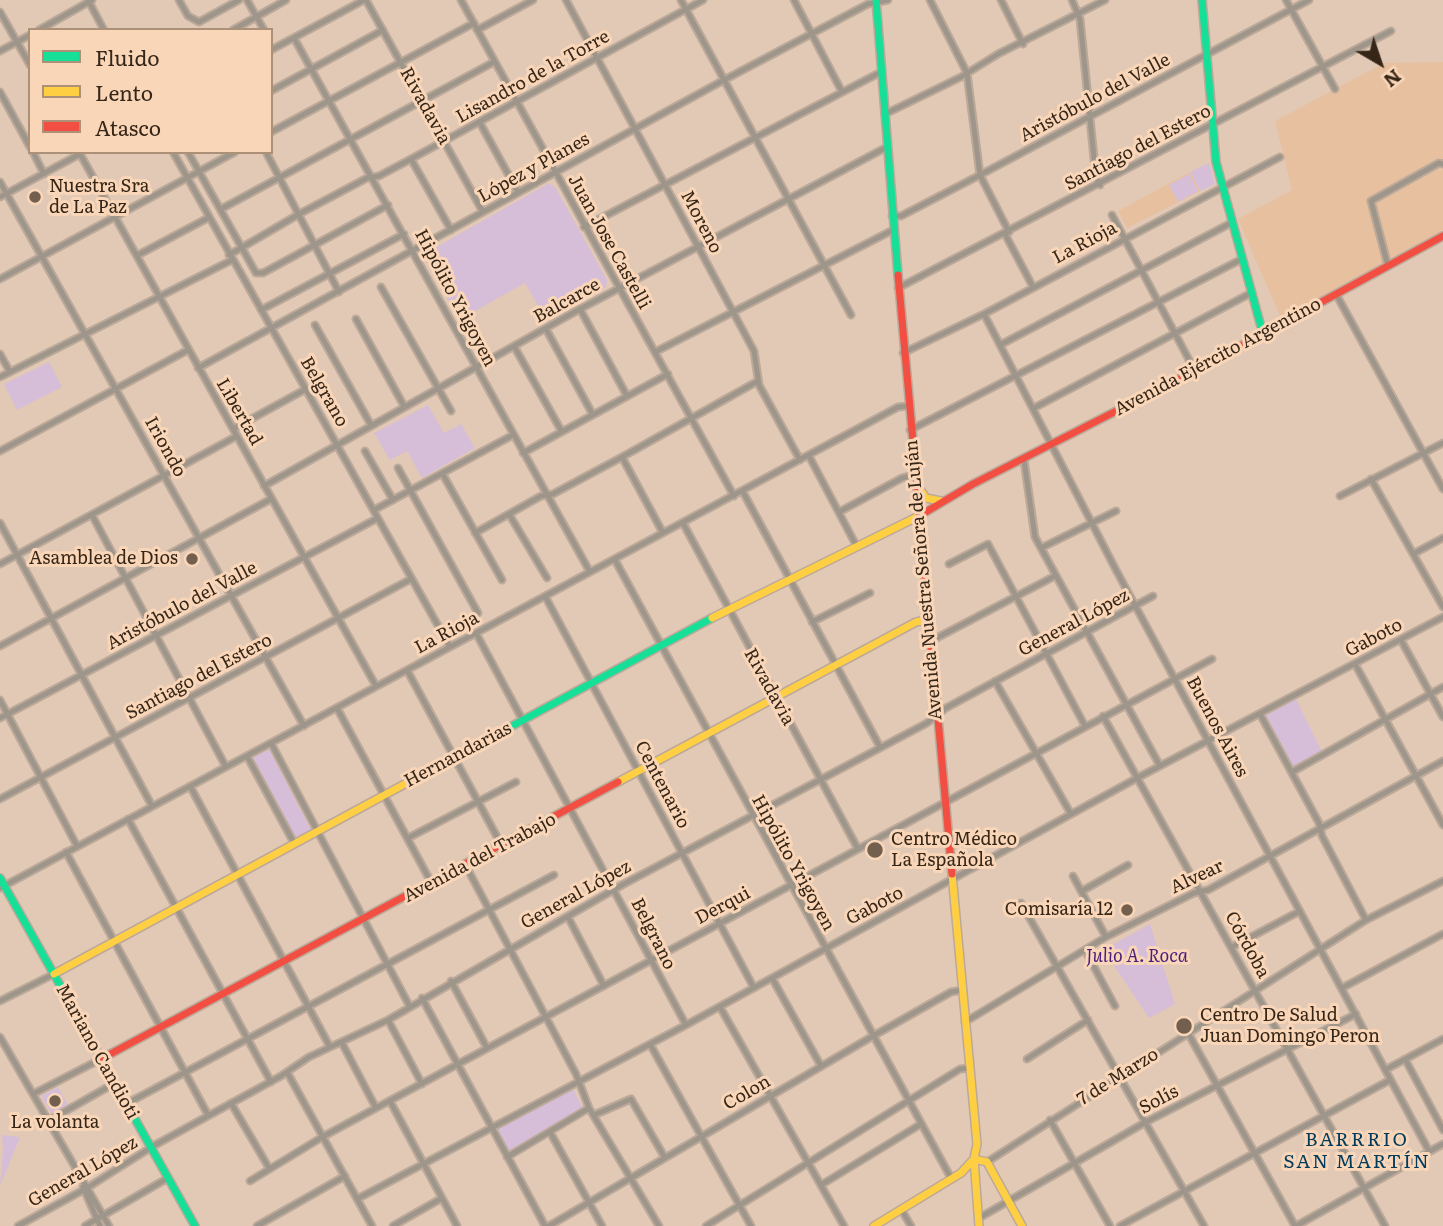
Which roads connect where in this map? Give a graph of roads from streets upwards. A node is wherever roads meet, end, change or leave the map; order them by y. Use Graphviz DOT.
graph roads {
  1 [pos="179,0"];
  2 [pos="239,0"];
  3 [pos="247,0"];
  4 [pos="286,0"];
  5 [pos="365,0"];
  6 [pos="461,0"];
  7 [pos="533,0"];
  8 [pos="566,0"];
  9 [pos="681,0"];
  10 [pos="703,0"];
  11 [pos="794,0"];
  12 [pos="888,0"];
  13 [pos="930,0"];
  14 [pos="1001,0"];
  15 [pos="1072,0"];
  16 [pos="1105,0"];
  17 [pos="1202,0"];
  18 [pos="1286,0"];
  19 [pos="1309,0"];
  20 [pos="90,1"];
  21 [pos="876,1"];
  22 [pos="686,9"];
  23 [pos="1291,10"];
  24 [pos="0,12"];
  25 [pos="1079,14"];
  26 [pos="256,16"];
  27 [pos="203,21"];
  28 [pos="474,23"];
  29 [pos="43,28"];
  30 [pos="103,28"];
  31 [pos="207,28"];
  32 [pos="236,28"];
  33 [pos="263,28"];
  34 [pos="383,30"];
  35 [pos="477,30"];
  36 [pos="1391,31"];
  37 [pos="812,34"];
  38 [pos="28,36"];
  39 [pos="294,38"];
  40 [pos="17,42"];
  41 [pos="1023,44"];
  42 [pos="273,47"];
  43 [pos="0,51"];
  44 [pos="1207,54"];
  45 [pos="597,57"];
  46 [pos="28,61"];
  47 [pos="400,62"];
  48 [pos="494,62"];
  49 [pos="1322,66"];
  50 [pos="312,69"];
  51 [pos="881,72"];
  52 [pos="967,73"];
  53 [pos="724,80"];
  54 [pos="1335,89"];
  55 [pos="273,90"];
  56 [pos="841,90"];
  57 [pos="0,92"];
  58 [pos="329,100"];
  59 [pos="422,101"];
  60 [pos="515,101"];
  61 [pos="885,114"];
  62 [pos="1090,116"];
  63 [pos="480,123"];
  64 [pos="1212,125"];
  65 [pos="635,128"];
  66 [pos="273,131"];
  67 [pos="754,137"];
  68 [pos="350,138"];
  69 [pos="444,141"];
  70 [pos="28,143"];
  71 [pos="887,147"];
  72 [pos="34,154"];
  73 [pos="78,154"];
  74 [pos="81,154"];
  75 [pos="174,154"];
  76 [pos="189,154"];
  77 [pos="230,154"];
  78 [pos="267,154"];
  79 [pos="1280,157"];
  80 [pos="411,159"];
  81 [pos="1443,164"];
  82 [pos="199,172"];
  83 [pos="554,172"];
  84 [pos="44,174"];
  85 [pos="980,175"];
  86 [pos="279,176"];
  87 [pos="373,177"];
  88 [pos="188,179"];
  89 [pos="0,182"];
  90 [pos="664,184"];
  91 [pos="1100,185"];
  92 [pos="1221,187"];
  93 [pos="518,192"];
  94 [pos="7,193"];
  95 [pos="0,197"];
  96 [pos="788,199"];
  97 [pos="388,205"];
  98 [pos="221,209"];
  99 [pos="484,212"];
  100 [pos="301,213"];
  101 [pos="1112,215"];
  102 [pos="116,216"];
  103 [pos="892,216"];
  104 [pos="208,218"];
  105 [pos="1231,223"];
  106 [pos="584,227"];
  107 [pos="451,230"];
  108 [pos="893,230"];
  109 [pos="1007,233"];
  110 [pos="404,234"];
  111 [pos="1443,236"];
  112 [pos="1124,237"];
  113 [pos="316,244"];
  114 [pos="241,246"];
  115 [pos="698,246"];
  116 [pos="414,251"];
  117 [pos="138,255"];
  118 [pos="43,256"];
  119 [pos="230,258"];
  120 [pos="1240,260"];
  121 [pos="824,264"];
  122 [pos="1388,266"];
  123 [pos="1140,270"];
  124 [pos="331,272"];
  125 [pos="0,279"];
  126 [pos="382,287"];
  127 [pos="1032,287"];
  128 [pos="619,288"];
  129 [pos="898,288"];
  130 [pos="339,292"];
  131 [pos="1251,293"];
  132 [pos="1336,294"];
  133 [pos="160,297"];
  134 [pos="1158,303"];
  135 [pos="580,309"];
  136 [pos="261,310"];
  137 [pos="733,311"];
  138 [pos="984,314"];
  139 [pos="850,315"];
  140 [pos="356,318"];
  141 [pos="315,325"];
  142 [pos="271,328"];
  143 [pos="546,329"];
  144 [pos="86,332"];
  145 [pos="1174,334"];
  146 [pos="1264,334"];
  147 [pos="1000,345"];
  148 [pos="514,346"];
  149 [pos="188,350"];
  150 [pos="655,352"];
  151 [pos="903,353"];
  152 [pos="0,354"];
  153 [pos="198,368"];
  154 [pos="476,368"];
  155 [pos="1195,371"];
  156 [pos="10,372"];
  157 [pos="668,374"];
  158 [pos="1017,376"];
  159 [pos="0,377"];
  160 [pos="758,381"];
  161 [pos="117,388"];
  162 [pos="438,388"];
  163 [pos="306,389"];
  164 [pos="627,396"];
  165 [pos="908,406"];
  166 [pos="404,407"];
  167 [pos="1034,408"];
  168 [pos="451,411"];
  169 [pos="593,415"];
  170 [pos="693,418"];
  171 [pos="371,425"];
  172 [pos="233,429"];
  173 [pos="910,430"];
  174 [pos="562,432"];
  175 [pos="513,435"];
  176 [pos="237,436"];
  177 [pos="1443,443"];
  178 [pos="338,444"];
  179 [pos="1053,445"];
  180 [pos="0,451"];
  181 [pos="365,451"];
  182 [pos="523,453"];
  183 [pos="1423,453"];
  184 [pos="809,456"];
  185 [pos="622,457"];
  186 [pos="800,460"];
  187 [pos="1024,460"];
  188 [pos="398,468"];
  189 [pos="442,473"];
  190 [pos="165,475"];
  191 [pos="993,476"];
  192 [pos="915,478"];
  193 [pos="1371,479"];
  194 [pos="264,486"];
  195 [pos="1443,489"];
  196 [pos="410,491"];
  197 [pos="743,492"];
  198 [pos="546,495"];
  199 [pos="734,496"];
  200 [pos="1340,496"];
  201 [pos="271,499"];
  202 [pos="393,500"];
  203 [pos="941,501"];
  204 [pos="374,510"];
  205 [pos="1116,511"];
  206 [pos="839,512"];
  207 [pos="509,514"];
  208 [pos="92,515"];
  209 [pos="919,516"];
  210 [pos="377,518"];
  211 [pos="0,523"];
  212 [pos="682,523"];
  213 [pos="1092,523"];
  214 [pos="475,533"];
  215 [pos="663,533"];
  216 [pos="1443,538"];
  217 [pos="200,539"];
  218 [pos="856,545"];
  219 [pos="1041,548"];
  220 [pos="1413,554"];
  221 [pos="18,555"];
  222 [pos="304,557"];
  223 [pos="615,560"];
  224 [pos="0,564"];
  225 [pos="949,564"];
  226 [pos="590,572"];
  227 [pos="1055,576"];
  228 [pos="125,578"];
  229 [pos="547,578"];
  230 [pos="788,578"];
  231 [pos="411,579"];
  232 [pos="502,580"];
  233 [pos="870,593"];
  234 [pos="231,595"];
  235 [pos="545,596"];
  236 [pos="1016,596"];
  237 [pos="1153,596"];
  238 [pos="1135,606"];
  239 [pos="1443,607"];
  240 [pos="727,610"];
  241 [pos="478,613"];
  242 [pos="1443,617"];
  243 [pos="51,618"];
  244 [pos="338,618"];
  245 [pos="927,620"];
  246 [pos="812,622"];
  247 [pos="1087,632"];
  248 [pos="477,633"];
  249 [pos="156,635"];
  250 [pos="1401,640"];
  251 [pos="929,642"];
  252 [pos="0,646"];
  253 [pos="450,647"];
  254 [pos="662,647"];
  255 [pos="1046,654"];
  256 [pos="266,657"];
  257 [pos="1212,659"];
  258 [pos="1354,664"];
  259 [pos="837,666"];
  260 [pos="407,670"];
  261 [pos="82,675"];
  262 [pos="1175,677"];
  263 [pos="995,681"];
  264 [pos="591,684"];
  265 [pos="376,686"];
  266 [pos="1443,687"];
  267 [pos="1431,695"];
  268 [pos="189,698"];
  269 [pos="776,699"];
  270 [pos="0,700"];
  271 [pos="1126,704"];
  272 [pos="337,708"];
  273 [pos="8,714"];
  274 [pos="1260,714"];
  275 [pos="936,715"];
  276 [pos="1103,716"];
  277 [pos="1443,717"];
  278 [pos="0,718"];
  279 [pos="522,720"];
  280 [pos="1385,722"];
  281 [pos="304,726"];
  282 [pos="1085,726"];
  283 [pos="708,735"];
  284 [pos="115,739"];
  285 [pos="1209,741"];
  286 [pos="271,743"];
  287 [pos="880,747"];
  288 [pos="1036,752"];
  289 [pos="247,756"];
  290 [pos="454,757"];
  291 [pos="1443,761"];
  292 [pos="226,766"];
  293 [pos="1160,766"];
  294 [pos="639,772"];
  295 [pos="1292,772"];
  296 [pos="1416,776"];
  297 [pos="1139,777"];
  298 [pos="41,778"];
  299 [pos="820,779"];
  300 [pos="516,782"];
  301 [pos="190,786"];
  302 [pos="384,795"];
  303 [pos="0,799"];
  304 [pos="478,802"];
  305 [pos="944,803"];
  306 [pos="152,806"];
  307 [pos="571,809"];
  308 [pos="1071,814"];
  309 [pos="751,815"];
  310 [pos="128,819"];
  311 [pos="1443,825"];
  312 [pos="1321,829"];
  313 [pos="316,831"];
  314 [pos="408,838"];
  315 [pos="294,843"];
  316 [pos="77,846"];
  317 [pos="502,846"];
  318 [pos="858,849"];
  319 [pos="66,852"];
  320 [pos="682,852"];
  321 [pos="1270,856"];
  322 [pos="1128,865"];
  323 [pos="466,866"];
  324 [pos="237,874"];
  325 [pos="554,875"];
  326 [pos="1073,876"];
  327 [pos="952,880"];
  328 [pos="1443,881"];
  329 [pos="1,884"];
  330 [pos="432,884"];
  331 [pos="790,886"];
  332 [pos="615,890"];
  333 [pos="1082,891"];
  334 [pos="1201,892"];
  335 [pos="1021,903"];
  336 [pos="175,907"];
  337 [pos="489,909"];
  338 [pos="1300,911"];
  339 [pos="568,917"];
  340 [pos="363,920"];
  341 [pos="1366,920"];
  342 [pos="719,923"];
  343 [pos="1443,934"];
  344 [pos="1106,937"];
  345 [pos="113,941"];
  346 [pos="1232,947"];
  347 [pos="510,949"];
  348 [pos="824,949"];
  349 [pos="1321,949"];
  350 [pos="1085,950"];
  351 [pos="651,960"];
  352 [pos="285,962"];
  353 [pos="386,964"];
  354 [pos="1058,967"];
  355 [pos="54,974"];
  356 [pos="772,978"];
  357 [pos="451,981"];
  358 [pos="604,986"];
  359 [pos="754,988"];
  360 [pos="1342,988"];
  361 [pos="962,990"];
  362 [pos="1256,991"];
  363 [pos="224,996"];
  364 [pos="422,998"];
  365 [pos="0,1002"];
  366 [pos="307,1005"];
  367 [pos="1115,1006"];
  368 [pos="410,1007"];
  369 [pos="720,1007"];
  370 [pos="1356,1014"];
  371 [pos="546,1017"];
  372 [pos="388,1020"];
  373 [pos="1088,1020"];
  374 [pos="965,1022"];
  375 [pos="686,1025"];
  376 [pos="161,1028"];
  377 [pos="1188,1033"];
  378 [pos="0,1037"];
  379 [pos="873,1037"];
  380 [pos="246,1038"];
  381 [pos="1443,1039"];
  382 [pos="342,1043"];
  383 [pos="650,1044"];
  384 [pos="330,1047"];
  385 [pos="488,1048"];
  386 [pos="1288,1049"];
  387 [pos="101,1059"];
  388 [pos="1027,1059"];
  389 [pos="1405,1059"];
  390 [pos="457,1065"];
  391 [pos="821,1066"];
  392 [pos="970,1068"];
  393 [pos="1385,1070"];
  394 [pos="184,1071"];
  395 [pos="287,1072"];
  396 [pos="1120,1075"];
  397 [pos="1390,1080"];
  398 [pos="578,1081"];
  399 [pos="271,1082"];
  400 [pos="115,1083"];
  401 [pos="422,1084"];
  402 [pos="1217,1085"];
  403 [pos="33,1094"];
  404 [pos="771,1095"];
  405 [pos="390,1101"];
  406 [pos="908,1101"];
  407 [pos="231,1103"];
  408 [pos="126,1104"];
  409 [pos="376,1108"];
  410 [pos="589,1108"];
  411 [pos="208,1115"];
  412 [pos="594,1115"];
  413 [pos="1324,1115"];
  414 [pos="1050,1120"];
  415 [pos="47,1121"];
  416 [pos="1146,1122"];
  417 [pos="921,1124"];
  418 [pos="490,1127"];
  419 [pos="1443,1130"];
  420 [pos="550,1132"];
  421 [pos="324,1136"];
  422 [pos="700,1137"];
  423 [pos="1443,1144"];
  424 [pos="151,1148"];
  425 [pos="1429,1151"];
  426 [pos="1254,1153"];
  427 [pos="507,1157"];
  428 [pos="665,1158"];
  429 [pos="974,1159"];
  430 [pos="422,1162"];
  431 [pos="809,1162"];
  432 [pos="987,1162"];
  433 [pos="1075,1163"];
  434 [pos="269,1168"];
  435 [pos="345,1176"];
  436 [pos="168,1178"];
  437 [pos="630,1178"];
  438 [pos="951,1178"];
  439 [pos="250,1181"];
  440 [pos="821,1185"];
  441 [pos="1364,1187"];
  442 [pos="85,1189"];
  443 [pos="1184,1190"];
  444 [pos="442,1198"];
  445 [pos="357,1199"];
  446 [pos="1008,1200"];
  447 [pos="588,1202"];
  448 [pos="739,1205"];
  449 [pos="901,1209"];
  450 [pos="103,1216"];
  451 [pos="96,1219"];
  452 [pos="979,1222"];
  453 [pos="18,1226"];
  454 [pos="85,1226"];
  455 [pos="100,1226"];
  456 [pos="109,1226"];
  457 [pos="195,1226"];
  458 [pos="257,1226"];
  459 [pos="372,1226"];
  460 [pos="393,1226"];
  461 [pos="457,1226"];
  462 [pos="547,1226"];
  463 [pos="601,1226"];
  464 [pos="659,1226"];
  465 [pos="706,1226"];
  466 [pos="751,1226"];
  467 [pos="844,1226"];
  468 [pos="874,1226"];
  469 [pos="911,1226"];
  470 [pos="1023,1226"];
  471 [pos="1110,1226"];
  472 [pos="1121,1226"];
  473 [pos="1204,1226"];
  474 [pos="1296,1226"];
  475 [pos="1385,1226"];
  1 -- 27 [label="street"];
  2 -- 27 [label="street"];
  3 -- 26 [label="street"];
  4 -- 26 [label="street"];
  5 -- 34 [label="street, Rivadavia"];
  5 -- 39 [label="street"];
  6 -- 28 [label="street, Juan Jose Castelli"];
  7 -- 35 [label="street"];
  8 -- 45 [label="street, Moreno"];
  9 -- 22 [label="street"];
  10 -- 22 [label="street, Lisandro de la Torre"];
  11 -- 37 [label="street"];
  12 -- 21 [label="street, López y Planes"];
  13 -- 52 [label="street"];
  14 -- 41 [label="street"];
  15 -- 25 [label="street"];
  16 -- 25 [label="street"];
  17 -- 44 [label="street"];
  18 -- 23 [label="street"];
  19 -- 23 [label="street, Aristóbulo del Valle"];
  20 -- 29 [label="street"];
  20 -- 30 [label="street"];
  21 -- 37 [label="street, López y Planes"];
  21 -- 51 [label="street, Avenida Nuestra Señora de Luján"];
  22 -- 45 [label="street, Lisandro de la Torre"];
  22 -- 53 [label="street"];
  23 -- 44 [label="street, Aristóbulo del Valle"];
  23 -- 49 [label="street"];
  24 -- 40 [label="street"];
  25 -- 41 [label="street"];
  25 -- 62 [label="street"];
  26 -- 32 [label="street"];
  26 -- 33 [label="street"];
  27 -- 31 [label="street"];
  28 -- 35 [label="street, Juan Jose Castelli"];
  28 -- 47 [label="street"];
  34 -- 47 [label="street, Rivadavia"];
  34 -- 50 [label="street"];
  35 -- 48 [label="street, Juan Jose Castelli"];
  36 -- 49 [label="street, Santiago del Estero"];
  37 -- 53 [label="street, López y Planes"];
  37 -- 56 [label="street"];
  38 -- 40 [label="street"];
  39 -- 42 [label="street"];
  39 -- 50 [label="street, Hipólito Yrigoyen"];
  40 -- 43 [label="street"];
  40 -- 46 [label="street"];
  41 -- 52 [label="street"];
  44 -- 62 [label="street, Aristóbulo del Valle"];
  44 -- 64 [label="street"];
  45 -- 60 [label="street, Lisandro de la Torre"];
  45 -- 65 [label="street, Moreno"];
  47 -- 58 [label="street"];
  47 -- 59 [label="street, Rivadavia"];
  48 -- 59 [label="street"];
  48 -- 60 [label="street, Juan Jose Castelli"];
  49 -- 54 [label="street"];
  49 -- 64 [label="street, Santiago del Estero"];
  50 -- 55 [label="street"];
  50 -- 58 [label="street, Hipólito Yrigoyen"];
  51 -- 56 [label="street"];
  51 -- 61 [label="street, Avenida Nuestra Señora de Luján"];
  52 -- 61 [label="street"];
  52 -- 85 [label="street"];
  53 -- 65 [label="street, López y Planes"];
  53 -- 67 [label="street"];
  56 -- 67 [label="street"];
  57 -- 70 [label="street"];
  58 -- 66 [label="street"];
  58 -- 68 [label="street, Hipólito Yrigoyen"];
  59 -- 68 [label="street"];
  59 -- 69 [label="street, Rivadavia"];
  60 -- 63 [label="street, Lisandro de la Torre"];
  60 -- 83 [label="street, Juan Jose Castelli"];
  61 -- 71 [label="street, Avenida Nuestra Señora de Luján"];
  62 -- 85 [label="street, Aristóbulo del Valle"];
  62 -- 91 [label="street"];
  63 -- 69 [label="street, Lisandro de la Torre"];
  63 -- 93 [label="street"];
  64 -- 91 [label="street, Santiago del Estero"];
  64 -- 92 [label="street"];
  65 -- 83 [label="street, López y Planes"];
  65 -- 90 [label="street, Moreno"];
  67 -- 90 [label="street"];
  67 -- 96 [label="street"];
  68 -- 86 [label="street"];
  68 -- 87 [label="street, Hipólito Yrigoyen"];
  69 -- 80 [label="street, Lisandro de la Torre"];
  69 -- 99 [label="street, Rivadavia"];
  71 -- 96 [label="street, Balcarce"];
  71 -- 103 [label="street, Avenida Nuestra Señora de Luján"];
  72 -- 84 [label="street"];
  73 -- 84 [label="street"];
  74 -- 102 [label="street, Libertad"];
  75 -- 88 [label="street, Belgrano"];
  76 -- 82 [label="street"];
  77 -- 82 [label="street"];
  78 -- 86 [label="street"];
  79 -- 92 [label="street, La Rioja"];
  80 -- 87 [label="street, Lisandro de la Torre"];
  80 -- 107 [label="street"];
  81 -- 122 [label="street"];
  82 -- 88 [label="street"];
  82 -- 98 [label="street"];
  83 -- 93 [label="street, López y Planes"];
  83 -- 106 [label="street, Juan Jose Castelli"];
  84 -- 94 [label="street"];
  85 -- 103 [label="street, Aristóbulo del Valle"];
  85 -- 109 [label="street"];
  86 -- 98 [label="street"];
  86 -- 100 [label="street"];
  87 -- 97 [label="street, Hipólito Yrigoyen"];
  87 -- 100 [label="street, Lisandro de la Torre"];
  88 -- 102 [label="street"];
  88 -- 104 [label="street, Belgrano"];
  89 -- 94 [label="street, Iriondo"];
  90 -- 106 [label="street"];
  90 -- 115 [label="street, Moreno"];
  91 -- 109 [label="street, Santiago del Estero"];
  92 -- 105 [label="street"];
  92 -- 112 [label="street, La Rioja"];
  93 -- 99 [label="street, López y Planes"];
  94 -- 95 [label="street"];
  94 -- 118 [label="street, Iriondo"];
  96 -- 115 [label="street, Balcarce"];
  96 -- 121 [label="street"];
  97 -- 110 [label="street, Hipólito Yrigoyen"];
  97 -- 113 [label="street"];
  98 -- 114 [label="street"];
  99 -- 107 [label="street, López y Planes"];
  100 -- 113 [label="street"];
  100 -- 114 [label="street, Lisandro de la Torre"];
  101 -- 112 [label="street"];
  102 -- 117 [label="street, Libertad"];
  102 -- 118 [label="street"];
  103 -- 108 [label="street, Avenida Nuestra Señora de Luján"];
  104 -- 117 [label="street"];
  104 -- 119 [label="street, Belgrano"];
  105 -- 120 [label="street"];
  105 -- 123 [label="street"];
  106 -- 128 [label="street, Juan Jose Castelli"];
  107 -- 116 [label="street, López y Planes"];
  108 -- 121 [label="street"];
  108 -- 129 [label="street, Avenida Nuestra Señora de Luján"];
  109 -- 127 [label="street"];
  109 -- 129 [label="street, Santiago del Estero"];
  110 -- 116 [label="street, Hipólito Yrigoyen"];
  110 -- 124 [label="street"];
  111 -- 122 [label="street, Avenida Ejército Argentino"];
  112 -- 123 [label="street"];
  112 -- 127 [label="street, La Rioja"];
  113 -- 114 [label="street"];
  113 -- 124 [label="street"];
  114 -- 119 [label="street, Lisandro de la Torre"];
  115 -- 128 [label="street, Balcarce"];
  115 -- 137 [label="street, Moreno"];
  116 -- 130 [label="street, López y Planes"];
  116 -- 154 [label="street, Hipólito Yrigoyen"];
  117 -- 133 [label="street, Libertad"];
  118 -- 125 [label="street"];
  118 -- 144 [label="street, Iriondo"];
  119 -- 133 [label="street, Lisandro de la Torre"];
  119 -- 136 [label="street, Belgrano"];
  120 -- 131 [label="street"];
  120 -- 134 [label="street"];
  121 -- 137 [label="street"];
  121 -- 139 [label="street"];
  122 -- 132 [label="street, Avenida Ejército Argentino"];
  123 -- 134 [label="street"];
  123 -- 147 [label="street"];
  124 -- 130 [label="street"];
  124 -- 136 [label="street"];
  126 -- 162 [label="street"];
  127 -- 138 [label="street, La Rioja"];
  128 -- 135 [label="street, Balcarce"];
  128 -- 150 [label="street, Juan Jose Castelli"];
  129 -- 151 [label="street, Avenida Nuestra Señora de Luján"];
  130 -- 142 [label="street, López y Planes"];
  131 -- 145 [label="street"];
  131 -- 146 [label="street"];
  132 -- 146 [label="street, Avenida Ejército Argentino"];
  132 -- 183 [label="street"];
  133 -- 144 [label="street, Lisandro de la Torre"];
  133 -- 149 [label="street, Libertad"];
  134 -- 145 [label="street"];
  134 -- 158 [label="street"];
  135 -- 143 [label="street, Balcarce"];
  135 -- 164 [label="street"];
  136 -- 142 [label="street, Belgrano"];
  137 -- 150 [label="street"];
  137 -- 160 [label="street, Moreno"];
  138 -- 147 [label="street, Buenos Aires"];
  138 -- 151 [label="street, La Rioja"];
  140 -- 166 [label="street"];
  141 -- 171 [label="street"];
  142 -- 153 [label="street, López y Planes"];
  142 -- 163 [label="street, Belgrano"];
  143 -- 148 [label="street, Balcarce"];
  143 -- 169 [label="street"];
  144 -- 156 [label="street, Lisandro de la Torre"];
  144 -- 161 [label="street, Iriondo"];
  145 -- 155 [label="street"];
  145 -- 167 [label="street"];
  146 -- 155 [label="street, Avenida Ejército Argentino"];
  147 -- 158 [label="street, Buenos Aires"];
  148 -- 154 [label="street, Balcarce"];
  148 -- 174 [label="street"];
  149 -- 153 [label="street, Libertad"];
  149 -- 161 [label="street"];
  150 -- 157 [label="street, Juan Jose Castelli"];
  151 -- 165 [label="street, Avenida Nuestra Señora de Luján"];
  152 -- 156 [label="street"];
  153 -- 172 [label="street, Libertad"];
  154 -- 162 [label="street, Balcarce"];
  154 -- 175 [label="street, Hipólito Yrigoyen"];
  155 -- 179 [label="street, Avenida Ejército Argentino"];
  156 -- 159 [label="street, Lisandro de la Torre"];
  157 -- 164 [label="street"];
  157 -- 170 [label="street, Juan Jose Castelli"];
  158 -- 167 [label="street, Buenos Aires"];
  158 -- 173 [label="street"];
  160 -- 170 [label="street"];
  160 -- 186 [label="street, Moreno"];
  161 -- 180 [label="street"];
  161 -- 190 [label="street, Iriondo"];
  162 -- 166 [label="street, Balcarce"];
  162 -- 168 [label="street"];
  163 -- 172 [label="street"];
  163 -- 178 [label="street, Belgrano"];
  164 -- 169 [label="street"];
  165 -- 173 [label="street, Avenida Nuestra Señora de Luján"];
  165 -- 184 [label="street, La Rioja"];
  166 -- 171 [label="street, Balcarce"];
  167 -- 179 [label="street, Buenos Aires"];
  169 -- 174 [label="street"];
  170 -- 185 [label="street"];
  170 -- 199 [label="street, Juan Jose Castelli"];
  171 -- 178 [label="street, Balcarce"];
  172 -- 176 [label="street, Libertad"];
  173 -- 192 [label="street, Avenida Nuestra Señora de Luján"];
  174 -- 182 [label="street"];
  175 -- 182 [label="street, Hipólito Yrigoyen"];
  175 -- 189 [label="street"];
  176 -- 190 [label="street"];
  176 -- 194 [label="street, Libertad"];
  177 -- 183 [label="street"];
  178 -- 194 [label="street, Balcarce"];
  178 -- 204 [label="street, Belgrano"];
  179 -- 187 [label="street, Avenida Ejército Argentino"];
  179 -- 213 [label="street, Buenos Aires"];
  181 -- 202 [label="street"];
  182 -- 198 [label="street, Hipólito Yrigoyen"];
  183 -- 193 [label="street"];
  183 -- 195 [label="street"];
  184 -- 186 [label="street, La Rioja"];
  184 -- 206 [label="street"];
  185 -- 198 [label="street"];
  185 -- 215 [label="street"];
  186 -- 197 [label="street, La Rioja"];
  187 -- 191 [label="street, Avenida Ejército Argentino"];
  187 -- 219 [label="street"];
  188 -- 196 [label="street"];
  189 -- 196 [label="street"];
  189 -- 214 [label="street"];
  190 -- 208 [label="street"];
  190 -- 217 [label="street, Iriondo"];
  191 -- 203 [label="street, Avenida Ejército Argentino"];
  191 -- 209 [label="street, Avenida Ejército Argentino"];
  192 -- 203 [label="street"];
  192 -- 206 [label="street"];
  192 -- 209 [label="street, Avenida Nuestra Señora de Luján"];
  193 -- 200 [label="street"];
  193 -- 220 [label="street"];
  194 -- 201 [label="street, Libertad"];
  196 -- 202 [label="street"];
  196 -- 241 [label="street"];
  197 -- 199 [label="street, La Rioja"];
  197 -- 230 [label="street"];
  198 -- 207 [label="street"];
  198 -- 226 [label="street, Hipólito Yrigoyen"];
  199 -- 212 [label="street, La Rioja"];
  201 -- 217 [label="street"];
  201 -- 222 [label="street, Libertad"];
  202 -- 204 [label="street"];
  203 -- 209 [label="street, Avenida Ejército Argentino"];
  204 -- 210 [label="street, Belgrano"];
  205 -- 213 [label="street"];
  206 -- 218 [label="street"];
  207 -- 214 [label="street"];
  207 -- 229 [label="street"];
  208 -- 221 [label="street"];
  208 -- 228 [label="street"];
  209 -- 218 [label="street, Hernandarias"];
  209 -- 245 [label="street, Avenida Nuestra Señora de Luján"];
  210 -- 222 [label="street, Aristóbulo del Valle"];
  210 -- 231 [label="street, Belgrano"];
  211 -- 221 [label="street"];
  212 -- 215 [label="street, La Rioja"];
  212 -- 240 [label="street, Rivadavia"];
  213 -- 219 [label="street"];
  213 -- 238 [label="street, Buenos Aires"];
  214 -- 232 [label="street"];
  215 -- 223 [label="street, La Rioja"];
  216 -- 220 [label="street"];
  217 -- 228 [label="street"];
  217 -- 234 [label="street, Iriondo"];
  218 -- 230 [label="street, Hernandarias"];
  219 -- 227 [label="street"];
  220 -- 239 [label="street"];
  221 -- 224 [label="street"];
  221 -- 243 [label="street"];
  222 -- 234 [label="street, Aristóbulo del Valle"];
  222 -- 244 [label="street, Libertad"];
  223 -- 226 [label="street, La Rioja"];
  223 -- 254 [label="street, Hipólito Yrigoyen"];
  225 -- 236 [label="street"];
  226 -- 235 [label="street, La Rioja"];
  227 -- 236 [label="street"];
  227 -- 247 [label="street"];
  228 -- 243 [label="street"];
  228 -- 249 [label="street"];
  230 -- 240 [label="street, Hernandarias"];
  230 -- 246 [label="street"];
  231 -- 244 [label="street, Santiago del Estero"];
  231 -- 253 [label="street, Belgrano"];
  233 -- 246 [label="street"];
  234 -- 249 [label="street, Aristóbulo del Valle"];
  234 -- 256 [label="street, Iriondo"];
  235 -- 248 [label="street, La Rioja"];
  235 -- 264 [label="street, Centenario"];
  236 -- 251 [label="street"];
  236 -- 255 [label="street"];
  237 -- 238 [label="street, General López"];
  238 -- 247 [label="street, General López"];
  238 -- 262 [label="street, Buenos Aires"];
  240 -- 254 [label="street, Hernandarias"];
  240 -- 269 [label="street, Rivadavia"];
  242 -- 250 [label="street, Gaboto"];
  243 -- 252 [label="street"];
  243 -- 261 [label="street"];
  244 -- 256 [label="street, Santiago del Estero"];
  244 -- 265 [label="street, Libertad"];
  245 -- 251 [label="street, Avenida Nuestra Señora de Luján"];
  245 -- 259 [label="street, Avenida del Trabajo"];
  246 -- 259 [label="street"];
  247 -- 255 [label="street, General López"];
  247 -- 271 [label="street"];
  248 -- 253 [label="street, La Rioja"];
  248 -- 279 [label="street, Belgrano"];
  249 -- 261 [label="street, Aristóbulo del Valle"];
  249 -- 268 [label="street"];
  250 -- 258 [label="street, Gaboto"];
  250 -- 267 [label="street"];
  251 -- 275 [label="street, Avenida Nuestra Señora de Luján"];
  253 -- 260 [label="street, La Rioja"];
  254 -- 264 [label="street, Hernandarias"];
  254 -- 283 [label="street, Hipólito Yrigoyen"];
  255 -- 263 [label="street, General López"];
  255 -- 282 [label="street"];
  256 -- 268 [label="street, Santiago del Estero"];
  256 -- 281 [label="street, Iriondo"];
  257 -- 262 [label="street, Derqui"];
  258 -- 274 [label="street, Gaboto"];
  258 -- 280 [label="street"];
  259 -- 269 [label="street, Avenida del Trabajo"];
  259 -- 287 [label="street"];
  260 -- 265 [label="street, La Rioja"];
  260 -- 290 [label="street"];
  261 -- 273 [label="street, Aristóbulo del Valle"];
  261 -- 284 [label="street"];
  262 -- 271 [label="street, Derqui"];
  262 -- 285 [label="street, Buenos Aires"];
  263 -- 275 [label="street, General López"];
  263 -- 288 [label="street"];
  264 -- 279 [label="street, Hernandarias"];
  264 -- 294 [label="street, Centenario"];
  265 -- 272 [label="street, La Rioja"];
  266 -- 267 [label="street"];
  267 -- 277 [label="street"];
  267 -- 280 [label="street"];
  268 -- 284 [label="street, Santiago del Estero"];
  268 -- 292 [label="street"];
  269 -- 283 [label="street, Avenida del Trabajo"];
  269 -- 299 [label="street, Rivadavia"];
  270 -- 273 [label="street"];
  271 -- 276 [label="street, Derqui"];
  271 -- 293 [label="street"];
  272 -- 281 [label="street, La Rioja"];
  272 -- 302 [label="street"];
  273 -- 278 [label="street, Aristóbulo del Valle"];
  273 -- 298 [label="street"];
  274 -- 285 [label="street, Gaboto"];
  274 -- 295 [label="street"];
  275 -- 287 [label="street, General López"];
  275 -- 305 [label="street, Avenida Nuestra Señora de Luján"];
  276 -- 282 [label="street, Derqui"];
  276 -- 297 [label="street, Córdoba"];
  279 -- 290 [label="street, Hernandarias"];
  279 -- 307 [label="street, Belgrano"];
  280 -- 295 [label="street"];
  280 -- 296 [label="street"];
  281 -- 286 [label="street, La Rioja"];
  282 -- 288 [label="street, Derqui"];
  283 -- 294 [label="street, Avenida del Trabajo"];
  283 -- 309 [label="street, Hipólito Yrigoyen"];
  284 -- 298 [label="street, Santiago del Estero"];
  284 -- 306 [label="street"];
  285 -- 293 [label="street, Gaboto"];
  285 -- 321 [label="street, Buenos Aires"];
  286 -- 289 [label="street, La Rioja"];
  286 -- 313 [label="street"];
  287 -- 299 [label="street, General López"];
  288 -- 305 [label="street, Derqui"];
  288 -- 308 [label="street"];
  289 -- 292 [label="street, La Rioja"];
  289 -- 315 [label="street"];
  290 -- 302 [label="street, Hernandarias"];
  290 -- 304 [label="street"];
  291 -- 296 [label="street, Alvear"];
  292 -- 301 [label="street, La Rioja"];
  293 -- 297 [label="street, Gaboto"];
  294 -- 307 [label="street, Avenida del Trabajo"];
  294 -- 320 [label="street, Centenario"];
  295 -- 312 [label="street"];
  296 -- 311 [label="street"];
  296 -- 312 [label="street, Alvear"];
  297 -- 308 [label="street, Gaboto"];
  297 -- 334 [label="street, Córdoba"];
  298 -- 303 [label="street, Santiago del Estero"];
  298 -- 316 [label="street"];
  299 -- 309 [label="street, General López"];
  299 -- 318 [label="street, Rivadavia"];
  300 -- 304 [label="street"];
  301 -- 306 [label="street, La Rioja"];
  301 -- 324 [label="street"];
  302 -- 313 [label="street, Hernandarias"];
  302 -- 314 [label="street"];
  304 -- 314 [label="street"];
  304 -- 317 [label="street"];
  305 -- 318 [label="street, Derqui"];
  305 -- 327 [label="street, Avenida Nuestra Señora de Luján"];
  306 -- 310 [label="street, La Rioja"];
  307 -- 317 [label="street, Avenida del Trabajo"];
  307 -- 332 [label="street, Belgrano"];
  308 -- 327 [label="street, Gaboto"];
  309 -- 320 [label="street, General López"];
  309 -- 331 [label="street, Hipólito Yrigoyen"];
  310 -- 316 [label="street, La Rioja"];
  310 -- 336 [label="street"];
  312 -- 321 [label="street, Alvear"];
  312 -- 341 [label="street"];
  313 -- 315 [label="street, Hernandarias"];
  313 -- 340 [label="street"];
  314 -- 330 [label="street"];
  315 -- 324 [label="street, Hernandarias"];
  316 -- 319 [label="street, La Rioja"];
  317 -- 323 [label="street, Avenida del Trabajo"];
  318 -- 331 [label="street, Derqui"];
  319 -- 329 [label="street, La Rioja"];
  319 -- 345 [label="street"];
  320 -- 332 [label="street, General López"];
  320 -- 342 [label="street, Centenario"];
  321 -- 334 [label="street, Alvear"];
  321 -- 338 [label="street, Buenos Aires"];
  322 -- 333 [label="street"];
  323 -- 330 [label="street, Avenida del Trabajo"];
  323 -- 337 [label="street"];
  324 -- 336 [label="street, Hernandarias"];
  324 -- 352 [label="street"];
  325 -- 337 [label="street"];
  326 -- 333 [label="street"];
  327 -- 348 [label="street, Gaboto"];
  327 -- 361 [label="street, Avenida Nuestra Señora de Luján"];
  328 -- 341 [label="street, 7 de Marzo"];
  329 -- 355 [label="street, Mariano Candioti"];
  330 -- 340 [label="street, Avenida del Trabajo"];
  331 -- 342 [label="street, Derqui"];
  331 -- 348 [label="street, Hipólito Yrigoyen"];
  332 -- 339 [label="street, General López"];
  332 -- 351 [label="street, Belgrano"];
  333 -- 344 [label="street"];
  334 -- 344 [label="street, Alvear"];
  334 -- 346 [label="street, Córdoba"];
  335 -- 354 [label="street"];
  336 -- 345 [label="street, Hernandarias"];
  336 -- 363 [label="street"];
  337 -- 347 [label="street"];
  337 -- 353 [label="street"];
  338 -- 346 [label="street"];
  338 -- 349 [label="street, Buenos Aires"];
  339 -- 347 [label="street, General López"];
  339 -- 358 [label="street"];
  340 -- 352 [label="street, Avenida del Trabajo"];
  340 -- 353 [label="street"];
  341 -- 349 [label="street, 7 de Marzo"];
  342 -- 351 [label="street, Derqui"];
  342 -- 359 [label="street, Centenario"];
  343 -- 360 [label="street"];
  344 -- 350 [label="street, Alvear"];
  345 -- 355 [label="street, Hernandarias"];
  345 -- 376 [label="street"];
  346 -- 362 [label="street, Córdoba"];
  347 -- 357 [label="street, General López"];
  347 -- 371 [label="street"];
  348 -- 356 [label="street, Gaboto"];
  348 -- 379 [label="street, Hipólito Yrigoyen"];
  349 -- 360 [label="street, Buenos Aires"];
  349 -- 362 [label="street, 7 de Marzo"];
  350 -- 354 [label="street, Alvear"];
  350 -- 367 [label="street"];
  351 -- 358 [label="street, Derqui"];
  351 -- 375 [label="street, Belgrano"];
  352 -- 363 [label="street, Avenida del Trabajo"];
  352 -- 366 [label="street"];
  353 -- 366 [label="street"];
  353 -- 368 [label="street"];
  354 -- 373 [label="street"];
  354 -- 374 [label="street, Alvear"];
  355 -- 365 [label="street, Hernandarias"];
  355 -- 387 [label="street, Mariano Candioti"];
  356 -- 359 [label="street, Gaboto"];
  356 -- 391 [label="street"];
  357 -- 364 [label="street, General López"];
  357 -- 385 [label="street"];
  358 -- 371 [label="street, Derqui"];
  359 -- 369 [label="street, Gaboto"];
  360 -- 370 [label="street, Buenos Aires"];
  361 -- 374 [label="street, Avenida Nuestra Señora de Luján"];
  361 -- 379 [label="street, Colon"];
  362 -- 377 [label="street, 7 de Marzo"];
  362 -- 386 [label="street, Córdoba"];
  363 -- 376 [label="street, Avenida del Trabajo"];
  363 -- 380 [label="street"];
  364 -- 368 [label="street, General López"];
  364 -- 390 [label="street"];
  366 -- 380 [label="street"];
  366 -- 384 [label="street"];
  368 -- 372 [label="street, General López"];
  369 -- 375 [label="street, Gaboto"];
  369 -- 404 [label="street"];
  370 -- 386 [label="street, Solís"];
  370 -- 393 [label="street, Buenos Aires"];
  371 -- 385 [label="street, Derqui"];
  371 -- 398 [label="street"];
  372 -- 382 [label="street, General López"];
  372 -- 401 [label="street"];
  373 -- 388 [label="street"];
  373 -- 396 [label="street"];
  374 -- 392 [label="street, Avenida Nuestra Señora de Luján"];
  375 -- 383 [label="street, Gaboto"];
  376 -- 387 [label="street, Avenida del Trabajo"];
  376 -- 394 [label="street"];
  377 -- 396 [label="street, 7 de Marzo"];
  377 -- 402 [label="street"];
  378 -- 403 [label="street"];
  379 -- 391 [label="street, Colon"];
  379 -- 406 [label="street, Hipólito Yrigoyen"];
  380 -- 394 [label="street"];
  380 -- 399 [label="street"];
  381 -- 389 [label="street"];
  382 -- 384 [label="street, General López"];
  382 -- 409 [label="street"];
  383 -- 398 [label="street, Gaboto"];
  383 -- 422 [label="street"];
  384 -- 395 [label="street, General López"];
  385 -- 390 [label="street, Derqui"];
  386 -- 402 [label="street, Solís"];
  386 -- 413 [label="street, Córdoba"];
  387 -- 400 [label="street, Mariano Candioti"];
  387 -- 403 [label="street, Avenida del Trabajo"];
  389 -- 393 [label="street"];
  389 -- 419 [label="street"];
  390 -- 401 [label="street, Derqui"];
  390 -- 418 [label="street"];
  391 -- 404 [label="street, Colon"];
  392 -- 406 [label="street"];
  392 -- 429 [label="street, Avenida Nuestra Señora de Luján"];
  393 -- 397 [label="street, Buenos Aires"];
  394 -- 408 [label="street"];
  394 -- 411 [label="street"];
  395 -- 399 [label="street, General López"];
  395 -- 421 [label="street"];
  396 -- 414 [label="street, 7 de Marzo"];
  396 -- 416 [label="street"];
  397 -- 413 [label="street"];
  397 -- 425 [label="street, Buenos Aires"];
  398 -- 410 [label="street"];
  398 -- 418 [label="street, Gaboto"];
  399 -- 407 [label="street, General López"];
  400 -- 408 [label="street, Mariano Candioti"];
  400 -- 415 [label="street"];
  401 -- 405 [label="street, Derqui"];
  402 -- 416 [label="street, Solís"];
  402 -- 426 [label="street"];
  403 -- 415 [label="street"];
  404 -- 422 [label="street, Colon"];
  404 -- 431 [label="street"];
  405 -- 409 [label="street, Derqui"];
  405 -- 430 [label="street"];
  406 -- 417 [label="street, Hipólito Yrigoyen"];
  406 -- 431 [label="street"];
  407 -- 411 [label="street, General López"];
  407 -- 434 [label="street"];
  408 -- 424 [label="street, Mariano Candioti"];
  409 -- 421 [label="street, Derqui"];
  410 -- 412 [label="street"];
  410 -- 420 [label="street"];
  411 -- 424 [label="street, General López"];
  412 -- 428 [label="street"];
  412 -- 437 [label="street"];
  413 -- 426 [label="street"];
  413 -- 441 [label="street, Córdoba"];
  414 -- 432 [label="street, 7 de Marzo"];
  414 -- 433 [label="street"];
  415 -- 442 [label="street"];
  416 -- 433 [label="street, Solís"];
  416 -- 443 [label="street"];
  417 -- 438 [label="street, Hipólito Yrigoyen"];
  417 -- 440 [label="street"];
  418 -- 427 [label="street"];
  418 -- 430 [label="street, Gaboto"];
  420 -- 427 [label="street"];
  420 -- 447 [label="street"];
  421 -- 434 [label="street, Derqui"];
  421 -- 435 [label="street"];
  422 -- 428 [label="street, Colon"];
  422 -- 448 [label="street"];
  423 -- 425 [label="street"];
  424 -- 436 [label="street, Mariano Candioti"];
  424 -- 442 [label="street, General López"];
  425 -- 441 [label="street"];
  426 -- 443 [label="street"];
  426 -- 474 [label="street"];
  427 -- 462 [label="street"];
  428 -- 437 [label="street, Colon"];
  429 -- 432 [label="street"];
  429 -- 438 [label="street"];
  429 -- 452 [label="street, Avenida Nuestra Señora de Luján"];
  430 -- 444 [label="street"];
  430 -- 445 [label="street, Gaboto"];
  431 -- 440 [label="street"];
  431 -- 448 [label="street"];
  432 -- 446 [label="street"];
  433 -- 446 [label="street, Solís"];
  433 -- 471 [label="street"];
  434 -- 439 [label="street, Derqui"];
  435 -- 445 [label="street"];
  435 -- 458 [label="street"];
  436 -- 450 [label="street"];
  436 -- 457 [label="street, Mariano Candioti"];
  437 -- 447 [label="street, Colon"];
  437 -- 464 [label="street"];
  438 -- 449 [label="street"];
  440 -- 467 [label="street"];
  441 -- 474 [label="street"];
  441 -- 475 [label="street, Córdoba"];
  442 -- 450 [label="street"];
  442 -- 451 [label="street"];
  442 -- 453 [label="street, General López"];
  443 -- 472 [label="street"];
  443 -- 473 [label="street"];
  444 -- 460 [label="street"];
  444 -- 461 [label="street"];
  445 -- 459 [label="street"];
  446 -- 452 [label="street, Solís"];
  446 -- 470 [label="street"];
  447 -- 462 [label="street, Colon"];
  447 -- 463 [label="street"];
  448 -- 465 [label="street"];
  448 -- 466 [label="street"];
  449 -- 468 [label="street"];
  449 -- 469 [label="street"];
  450 -- 451 [label="street"];
  450 -- 456 [label="street"];
  451 -- 454 [label="street"];
  451 -- 455 [label="street"];
}
